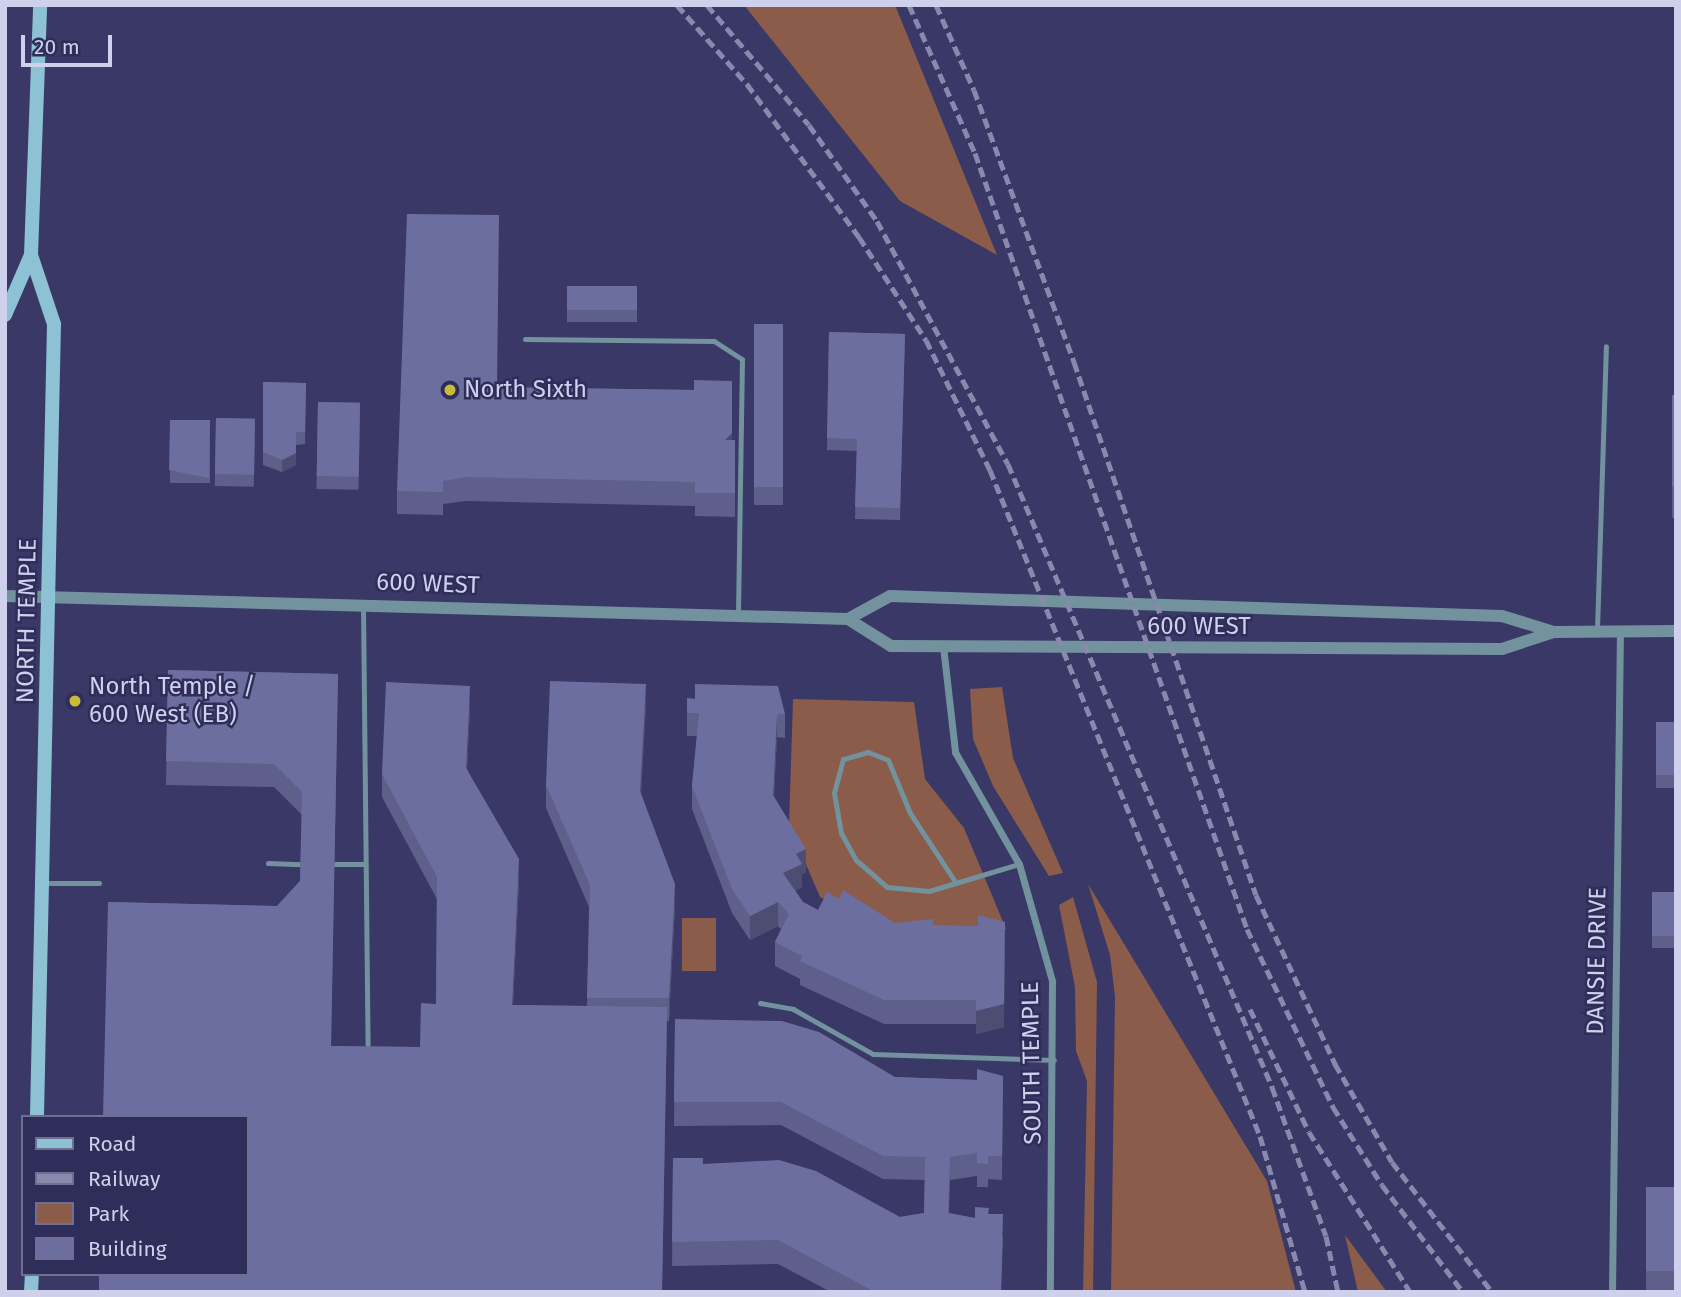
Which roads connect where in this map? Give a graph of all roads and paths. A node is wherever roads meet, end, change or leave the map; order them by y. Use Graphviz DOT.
graph roads {
  1 [pos="40,5"];
  2 [pos="31,255"];
  3 [pos="5,315"];
  4 [pos="525,339"];
  5 [pos="1606,346"];
  6 [pos="5,596"];
  7 [pos="51,596"];
  8 [pos="363,603"];
  9 [pos="738,616"];
  10 [pos="848,619"];
  11 [pos="1597,630"];
  12 [pos="1620,631"];
  13 [pos="1676,631"];
  14 [pos="1554,632"];
  15 [pos="943,646"];
  16 [pos="268,863"];
  17 [pos="301,864"];
  18 [pos="335,864"];
  19 [pos="365,864"];
  20 [pos="1019,864"];
  21 [pos="45,883"];
  22 [pos="99,883"];
  23 [pos="956,883"];
  24 [pos="760,1003"];
  25 [pos="1054,1060"];
  26 [pos="368,1069"];
  27 [pos="37,1115"];
  28 [pos="1050,1292"];
  29 [pos="1612,1292"];
  1 -- 2 [label="main road, NORTH TEMPLE"];
  2 -- 3 [label="main road, NORTH TEMPLE"];
  2 -- 7 [label="main road, NORTH TEMPLE"];
  4 -- 9 [label="lane"];
  5 -- 11 [label="lane"];
  6 -- 7 [label="street, 600 WEST"];
  7 -- 8 [label="street, 600 WEST"];
  7 -- 21 [label="main road, NORTH TEMPLE"];
  8 -- 9 [label="street, 600 WEST"];
  8 -- 19 [label="lane"];
  9 -- 10 [label="street, 600 WEST"];
  10 -- 14 [label="street, 600 WEST"];
  10 -- 15 [label="street, 600 WEST"];
  11 -- 12 [label="street, 600 WEST"];
  11 -- 14 [label="street, 600 WEST"];
  12 -- 13 [label="street, 600 WEST"];
  12 -- 29 [label="street, DANSIE DRIVE"];
  14 -- 15 [label="street, 600 WEST"];
  15 -- 20 [label="street, SOUTH TEMPLE"];
  16 -- 17 [label="lane"];
  18 -- 19 [label="lane"];
  19 -- 26 [label="lane"];
  20 -- 23 [label="lane"];
  20 -- 25 [label="street, SOUTH TEMPLE"];
  21 -- 22 [label="lane"];
  21 -- 27 [label="main road, NORTH TEMPLE"];
  23 -- 23 [label="lane"];
  24 -- 25 [label="lane"];
  25 -- 28 [label="street, SOUTH TEMPLE"];
}
